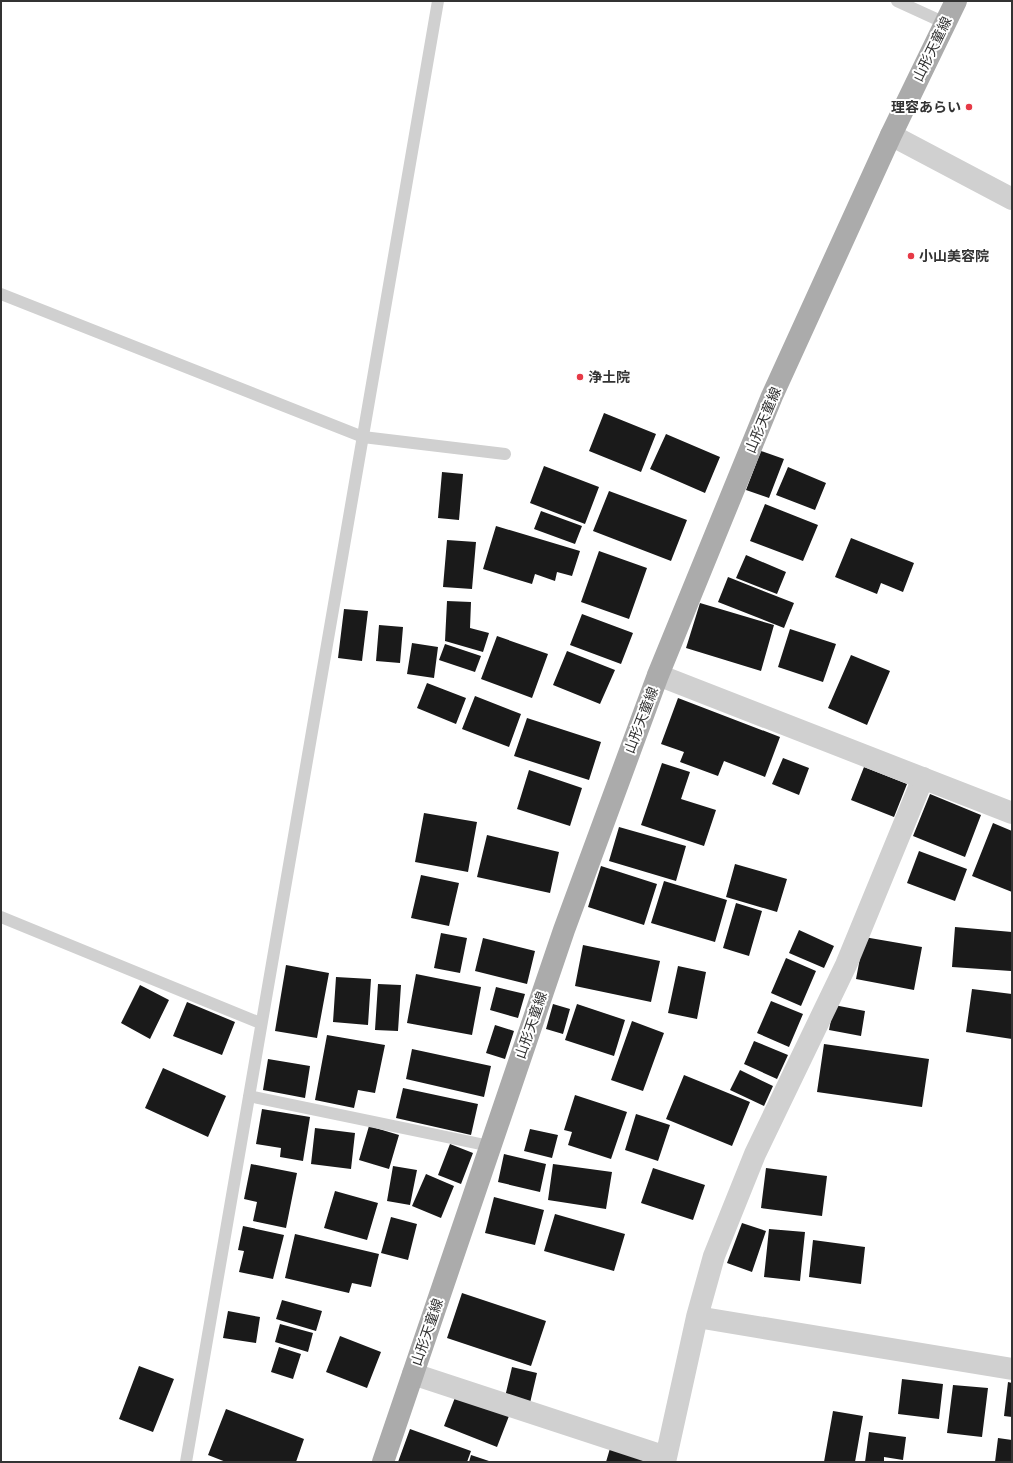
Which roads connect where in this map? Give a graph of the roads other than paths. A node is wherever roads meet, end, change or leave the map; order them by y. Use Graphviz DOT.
graph roads {
  1 [pos="438,1"];
  2 [pos="897,1"];
  3 [pos="956,1"];
  4 [pos="945,23"];
  5 [pos="891,135"];
  6 [pos="1012,199"];
  7 [pos="1,294"];
  8 [pos="363,437"];
  9 [pos="505,454"];
  10 [pos="658,676"];
  11 [pos="923,778"];
  12 [pos="1012,813"];
  13 [pos="1,917"];
  14 [pos="260,1023"];
  15 [pos="249,1096"];
  16 [pos="490,1146"];
  17 [pos="697,1317"];
  18 [pos="1012,1369"];
  19 [pos="413,1374"];
  20 [pos="666,1460"];
  21 [pos="186,1462"];
  22 [pos="383,1462"];
  1 -- 8 [label="lane"];
  2 -- 4 [label="lane"];
  3 -- 4 [label="main road, 山形天童線"];
  4 -- 5 [label="main road, 山形天童線"];
  5 -- 6 [label="street"];
  5 -- 10 [label="main road, 山形天童線"];
  7 -- 8 [label="lane"];
  8 -- 9 [label="lane"];
  8 -- 14 [label="lane"];
  10 -- 11 [label="street"];
  10 -- 16 [label="main road, 山形天童線"];
  11 -- 12 [label="street"];
  11 -- 17 [label="street"];
  13 -- 14 [label="lane"];
  14 -- 15 [label="lane"];
  15 -- 16 [label="lane"];
  15 -- 21 [label="lane"];
  16 -- 19 [label="main road, 山形天童線"];
  17 -- 18 [label="street"];
  17 -- 20 [label="street"];
  19 -- 20 [label="street"];
  19 -- 22 [label="main road, 山形天童線"];
}
